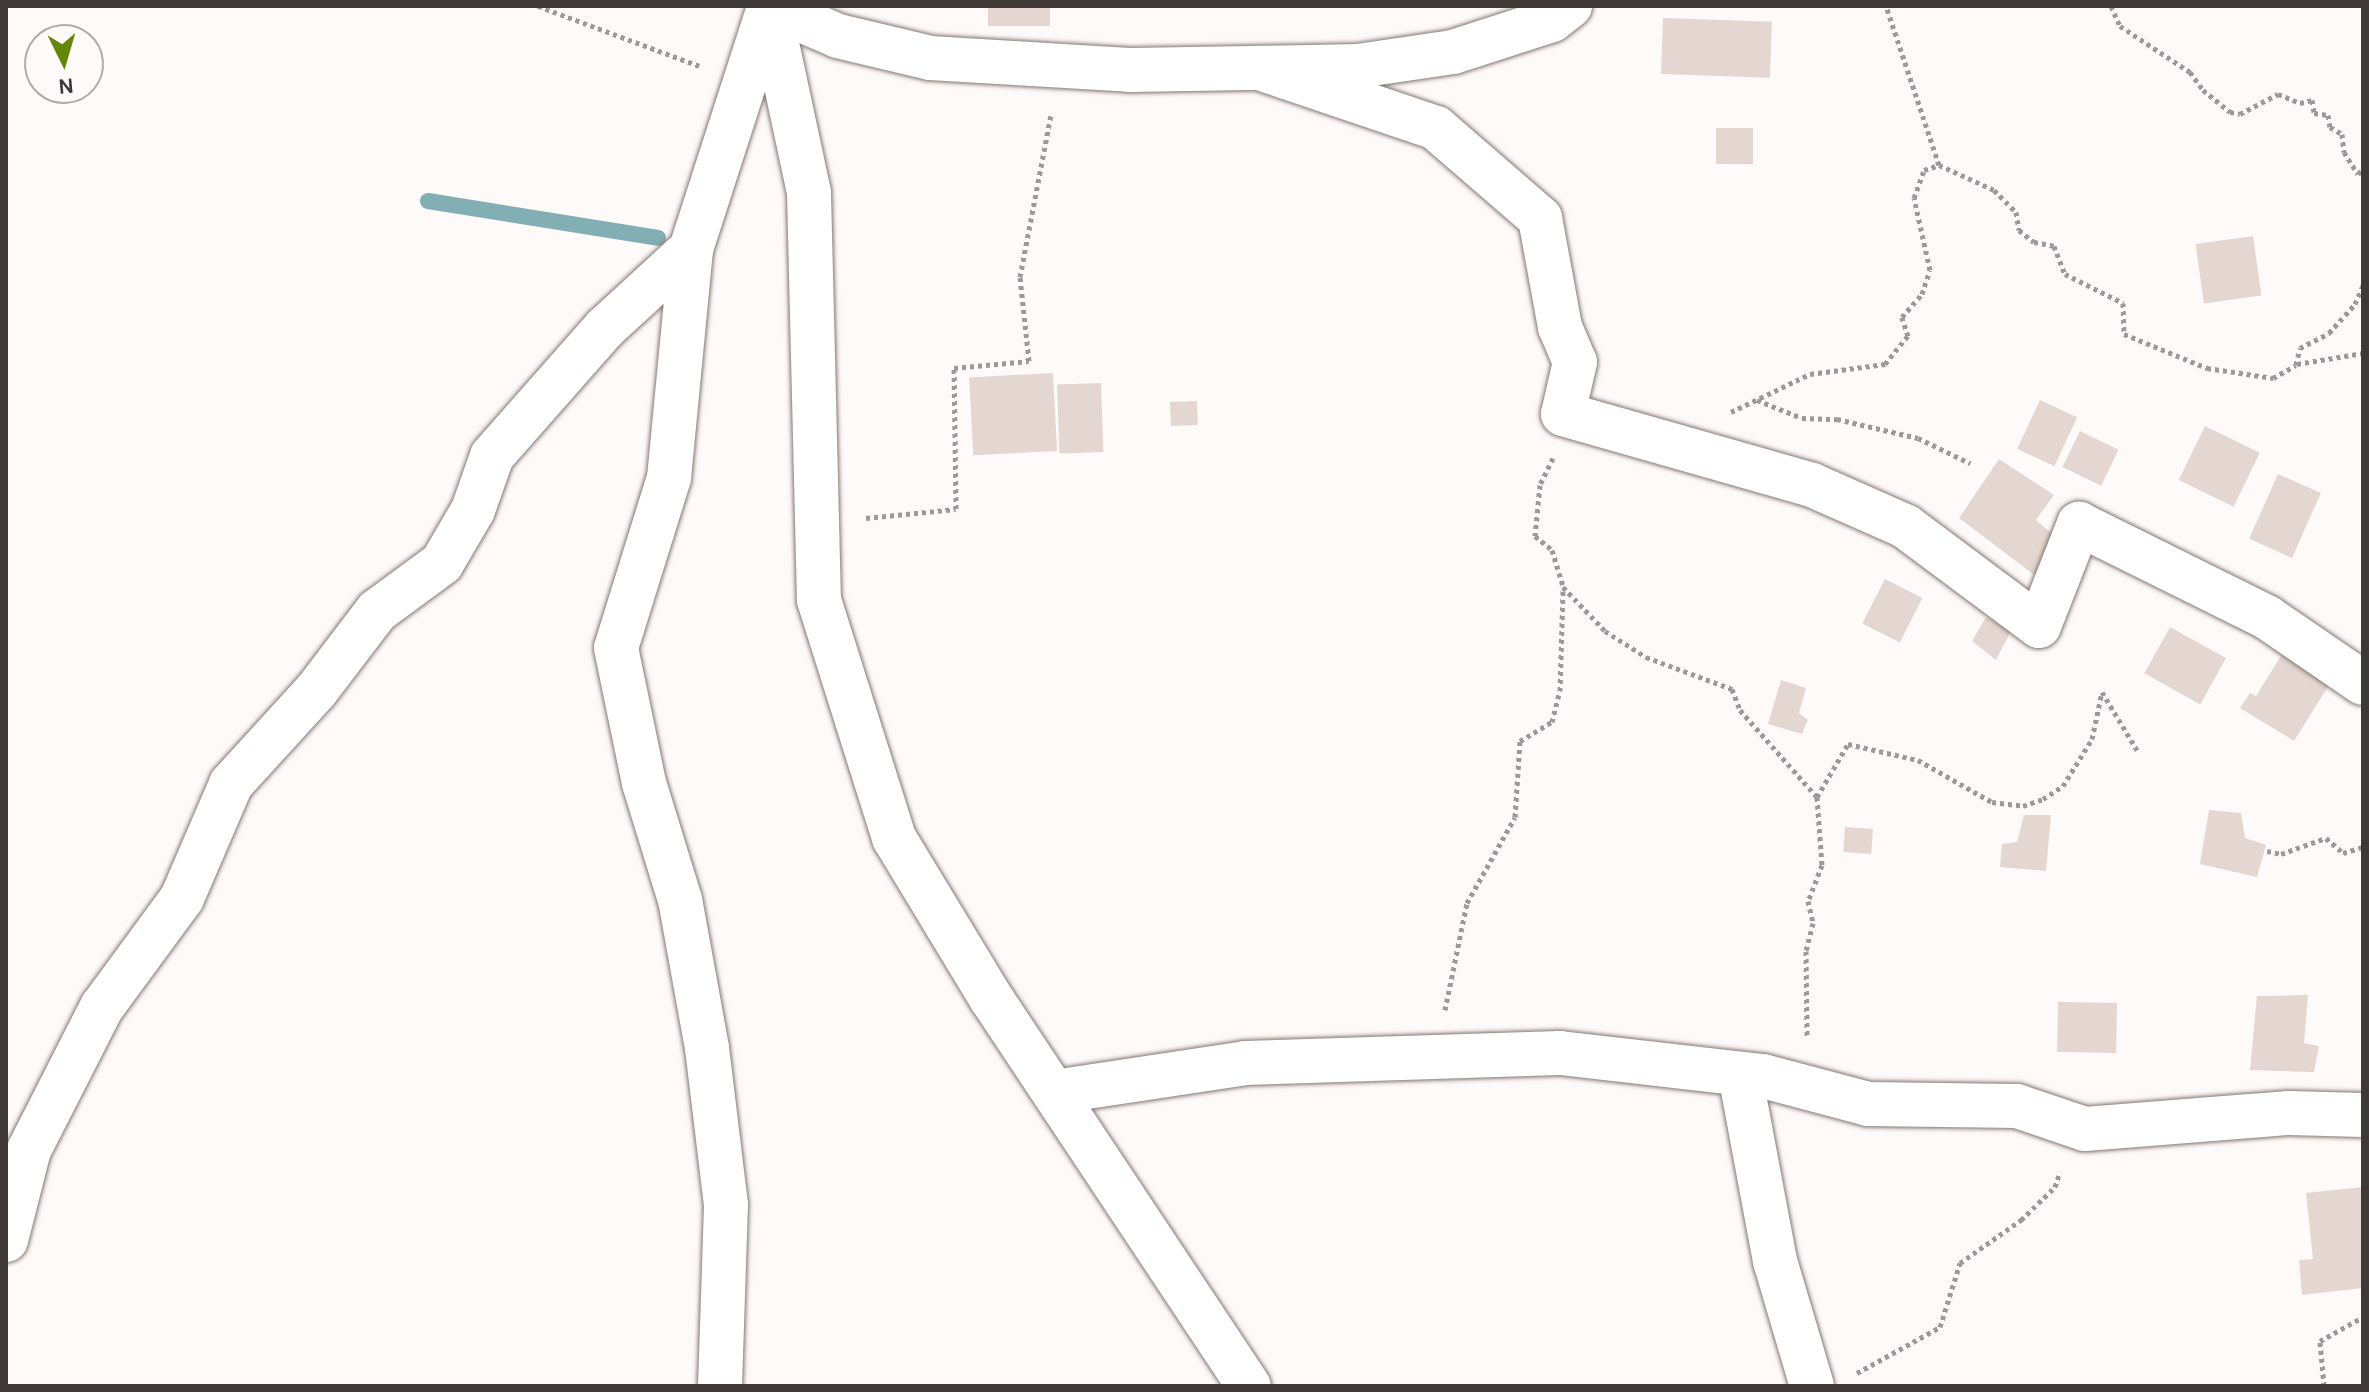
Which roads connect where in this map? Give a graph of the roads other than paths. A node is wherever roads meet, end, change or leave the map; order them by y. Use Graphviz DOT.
graph roads {
  1 [pos="769,6"];
  2 [pos="1570,6"];
  3 [pos="1259,68"];
  4 [pos="691,249"];
  5 [pos="2363,683"];
  6 [pos="1740,1074"];
  7 [pos="1054,1092"];
  8 [pos="2363,1115"];
  9 [pos="6,1240"];
  10 [pos="1831,1383"];
  11 [pos="720,1386"];
  12 [pos="1249,1386"];
  1 -- 3 [label="street"];
  1 -- 4 [label="street"];
  1 -- 7 [label="street"];
  2 -- 3 [label="street"];
  3 -- 5 [label="street"];
  4 -- 9 [label="street"];
  4 -- 11 [label="street"];
  6 -- 7 [label="street"];
  6 -- 8 [label="street"];
  6 -- 10 [label="street"];
  7 -- 12 [label="street"];
}
